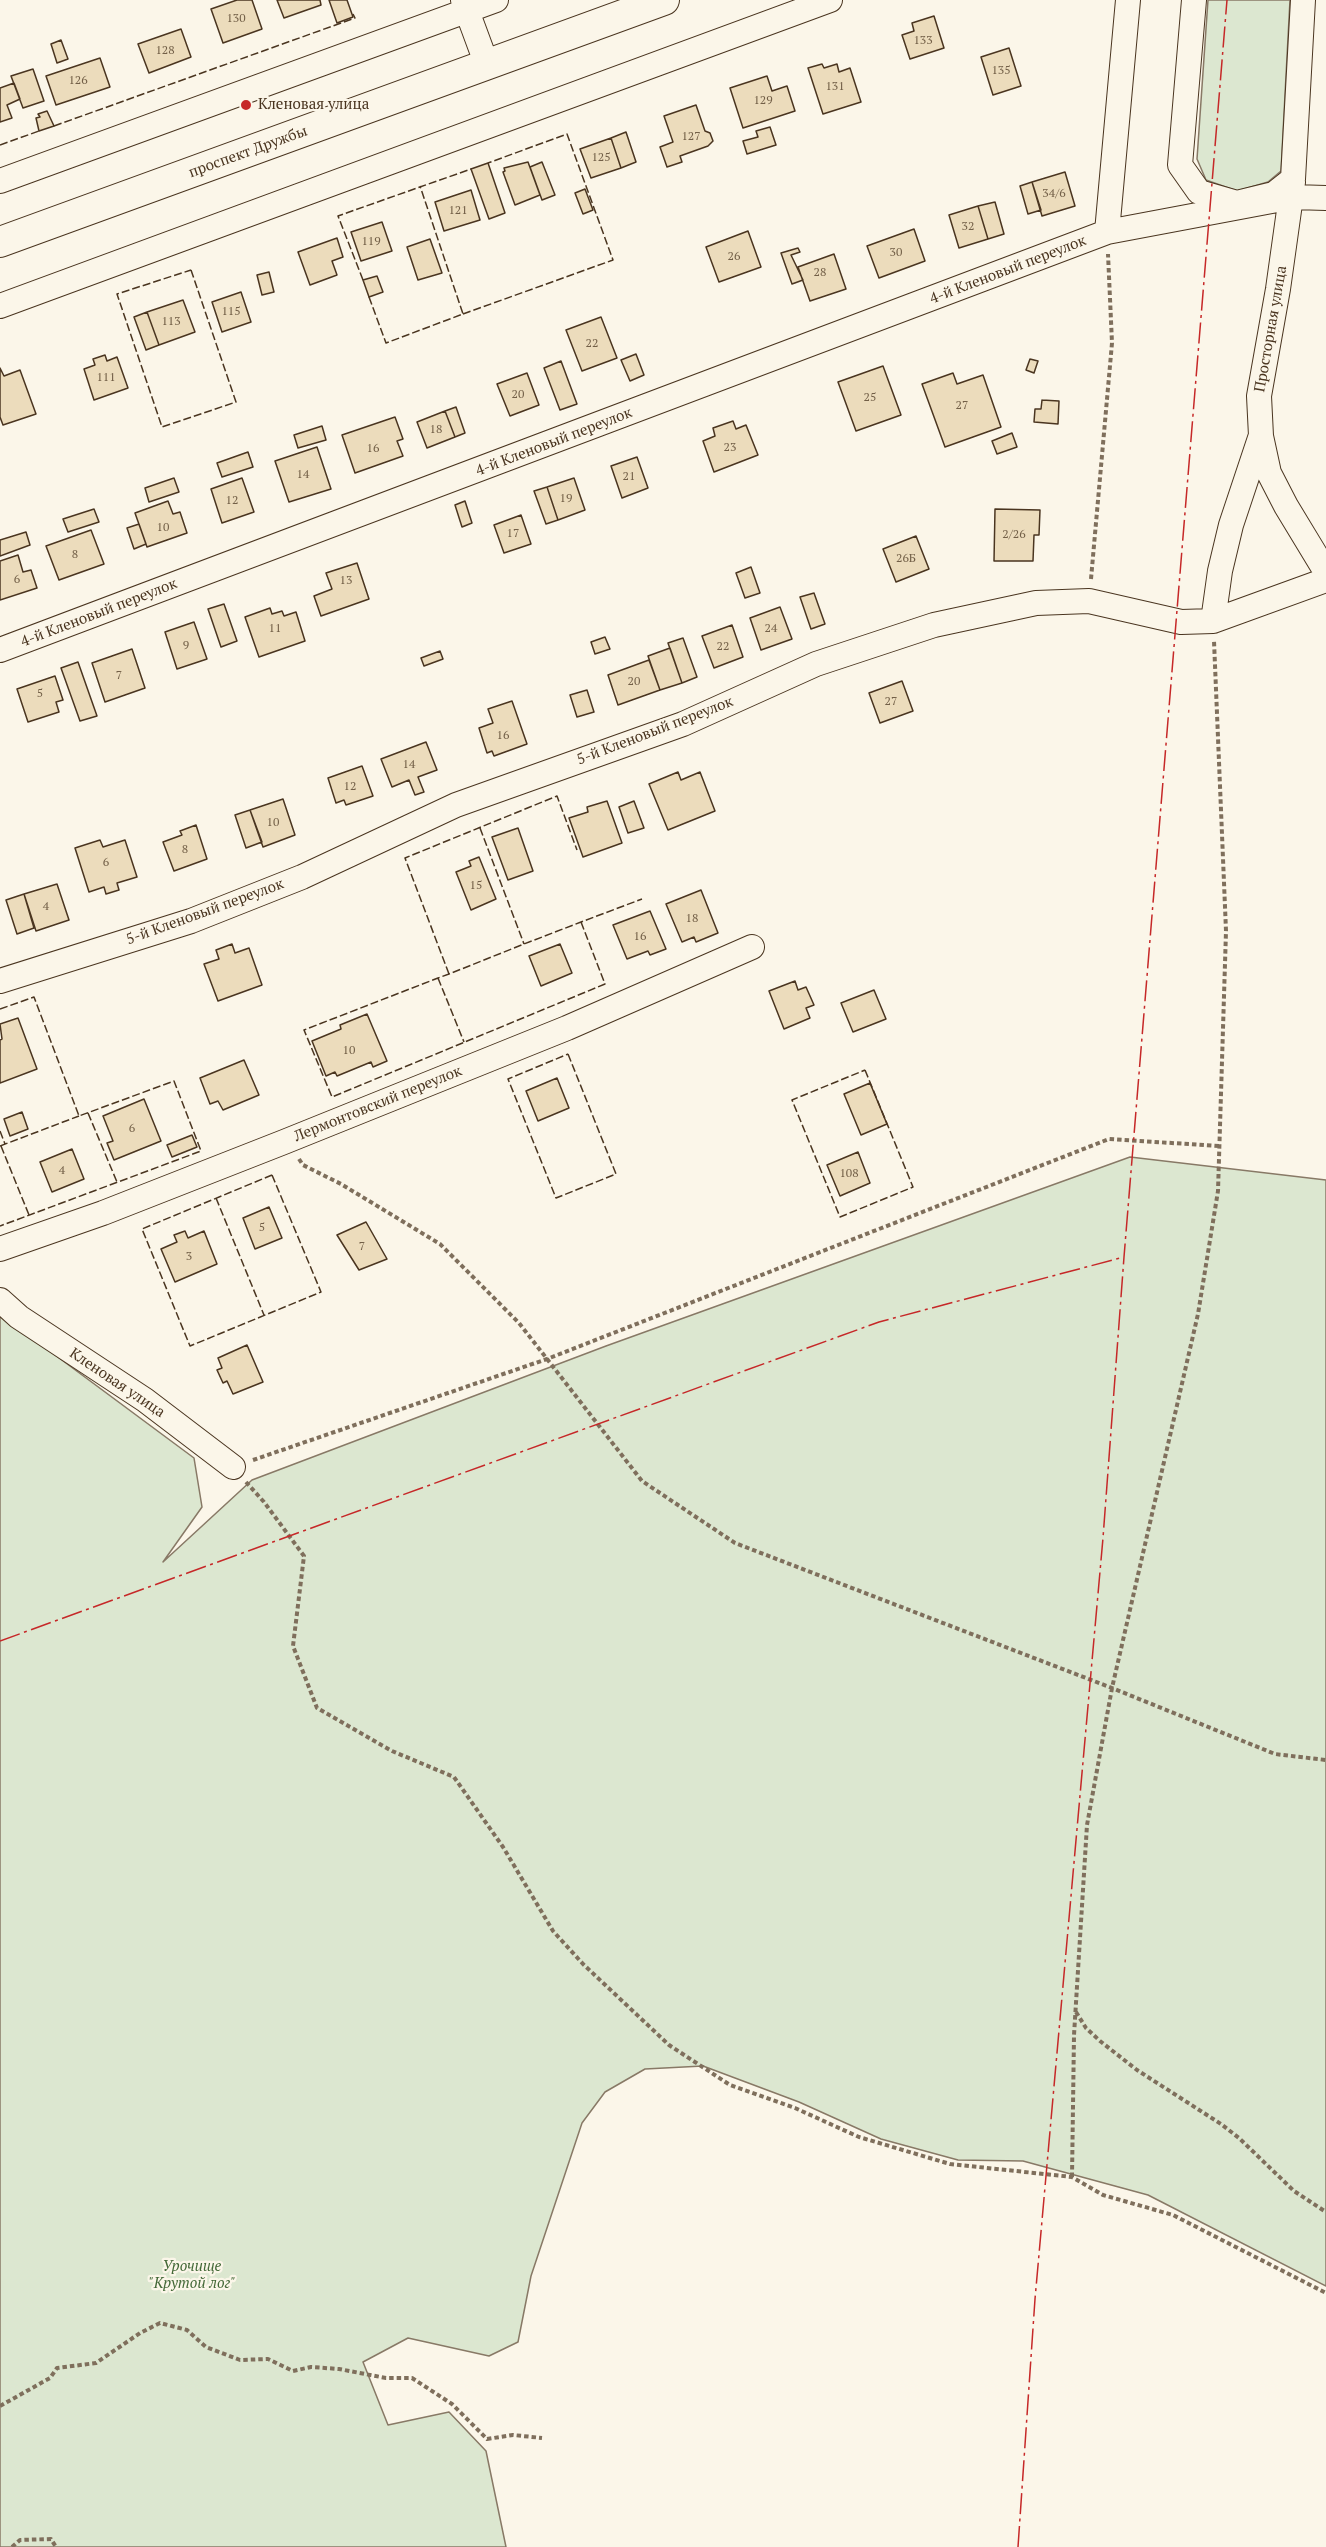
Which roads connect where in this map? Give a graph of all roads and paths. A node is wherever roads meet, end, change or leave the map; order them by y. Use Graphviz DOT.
graph roads {
  1 [pos="496,0"];
  2 [pos="664,0"];
  3 [pos="830,0"];
  4 [pos="1128,0"];
  5 [pos="1194,0"];
  6 [pos="1303,0"];
  7 [pos="464,5"];
  8 [pos="487,65"];
  9 [pos="0,181"];
  10 [pos="1293,188"];
  11 [pos="1326,198"];
  12 [pos="1107,232"];
  13 [pos="0,242"];
  14 [pos="0,306"];
  15 [pos="1261,436"];
  16 [pos="1326,572"];
  17 [pos="1326,580"];
  18 [pos="1089,601"];
  19 [pos="1213,621"];
  20 [pos="0,650"];
  21 [pos="752,947"];
  22 [pos="0,981"];
  23 [pos="284,1142"];
  24 [pos="1220,1146"];
  25 [pos="0,1249"];
  26 [pos="0,1300"];
  27 [pos="547,1359"];
  28 [pos="233,1467"];
  29 [pos="1112,1688"];
  30 [pos="1326,1760"];
  31 [pos="1076,2012"];
  32 [pos="1072,2177"];
  33 [pos="1326,2212"];
  34 [pos="1326,2293"];
  35 [pos="0,2406"];
  36 [pos="542,2438"];
  37 [pos="12,2547"];
  38 [pos="56,2547"];
  1 -- 7 [label="street"];
  2 -- 8 [label="main road, проспект Дружбы"];
  3 -- 14 [label="street"];
  4 -- 12 [label="street"];
  5 -- 10 [label="street"];
  6 -- 10 [label="street, Просторная улица"];
  7 -- 8 [label="street"];
  7 -- 9 [label="street"];
  8 -- 13 [label="main road, проспект Дружбы"];
  10 -- 11 [label="street, 4-й Кленовый переулок"];
  10 -- 12 [label="street, 4-й Кленовый переулок"];
  10 -- 15 [label="street, Просторная улица"];
  12 -- 18 [label="path"];
  12 -- 20 [label="street, 4-й Кленовый переулок"];
  15 -- 16 [label="street, Просторная улица"];
  15 -- 19 [label="street"];
  17 -- 19 [label="street, 5-й Кленовый переулок"];
  18 -- 19 [label="street, 5-й Кленовый переулок"];
  18 -- 22 [label="street, 5-й Кленовый переулок"];
  19 -- 24 [label="path"];
  21 -- 23 [label="street, Лермонтовский переулок"];
  23 -- 25 [label="street, Лермонтовский переулок"];
  23 -- 27 [label="path"];
  24 -- 27 [label="path"];
  24 -- 29 [label="path"];
  26 -- 28 [label="street, Кленовая улица"];
  27 -- 28 [label="path"];
  27 -- 29 [label="path"];
  28 -- 32 [label="path"];
  29 -- 30 [label="path"];
  29 -- 31 [label="path"];
  31 -- 32 [label="path"];
  31 -- 33 [label="path"];
  32 -- 34 [label="path"];
  35 -- 36 [label="path"];
  37 -- 38 [label="path"];
}
